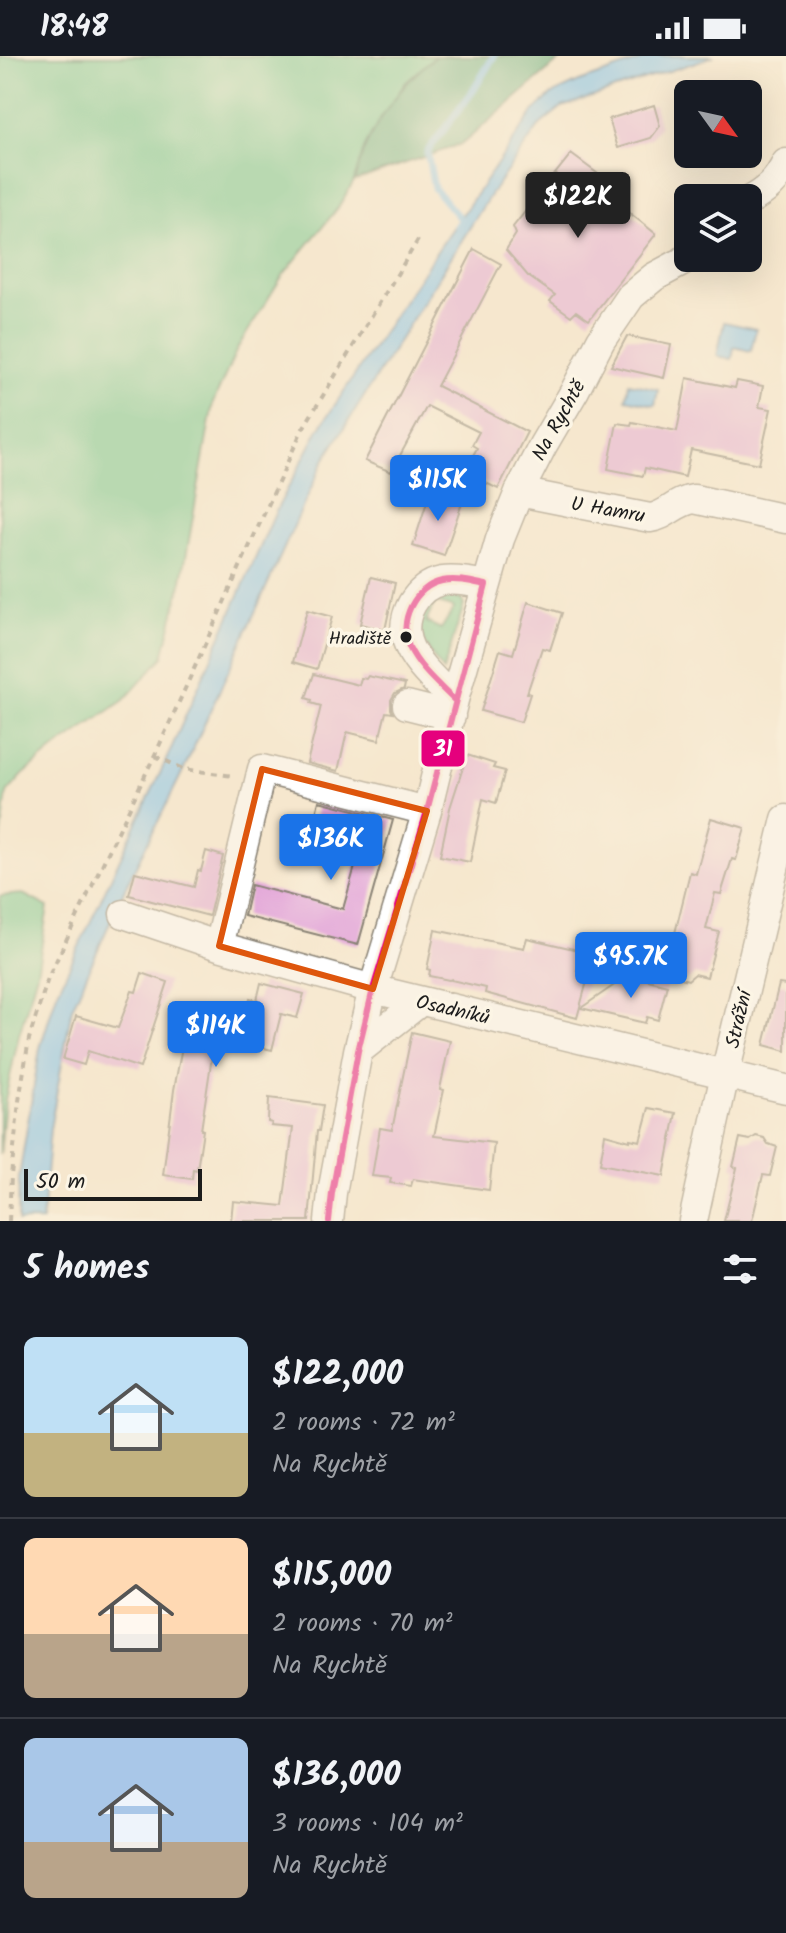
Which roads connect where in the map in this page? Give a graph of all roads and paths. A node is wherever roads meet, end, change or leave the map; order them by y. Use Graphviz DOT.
graph roads {
  1 [pos="786,163"];
  2 [pos="762,193"];
  3 [pos="421,235"];
  4 [pos="674,266"];
  5 [pos="519,492"];
  6 [pos="786,519"];
  7 [pos="486,585"];
  8 [pos="407,705"];
  9 [pos="453,708"];
  10 [pos="155,756"];
  11 [pos="259,780"];
  12 [pos="427,811"];
  13 [pos="786,819"];
  14 [pos="124,914"];
  15 [pos="219,946"];
  16 [pos="373,989"];
  17 [pos="421,1001"];
  18 [pos="358,1051"];
  19 [pos="725,1074"];
  20 [pos="786,1089"];
  21 [pos="9,1221"];
  22 [pos="329,1221"];
  23 [pos="693,1221"];
  1 -- 2 [label="street"];
  3 -- 10 [label="path"];
  4 -- 5 [label="street, Na Rychtě"];
  5 -- 6 [label="street, U Hamru"];
  5 -- 7 [label="street, Na Rychtě"];
  7 -- 9 [label="street, Na Rychtě"];
  7 -- 9 [label="street"];
  8 -- 9 [label="street"];
  9 -- 12 [label="street, Na Rychtě"];
  10 -- 11 [label="path"];
  10 -- 21 [label="path"];
  11 -- 12 [label="street"];
  11 -- 15 [label="street"];
  12 -- 16 [label="street, Na Rychtě"];
  13 -- 19 [label="street, Strážní"];
  14 -- 15 [label="street, Osadníků"];
  15 -- 16 [label="street, Osadníků"];
  16 -- 17 [label="street, Osadníků"];
  16 -- 18 [label="street, Na Rychtě"];
  17 -- 18 [label="street"];
  17 -- 19 [label="street, Osadníků"];
  18 -- 22 [label="street, Na Rychtě"];
  19 -- 20 [label="street, Osadníků"];
  19 -- 23 [label="street, Strážní"];
}
